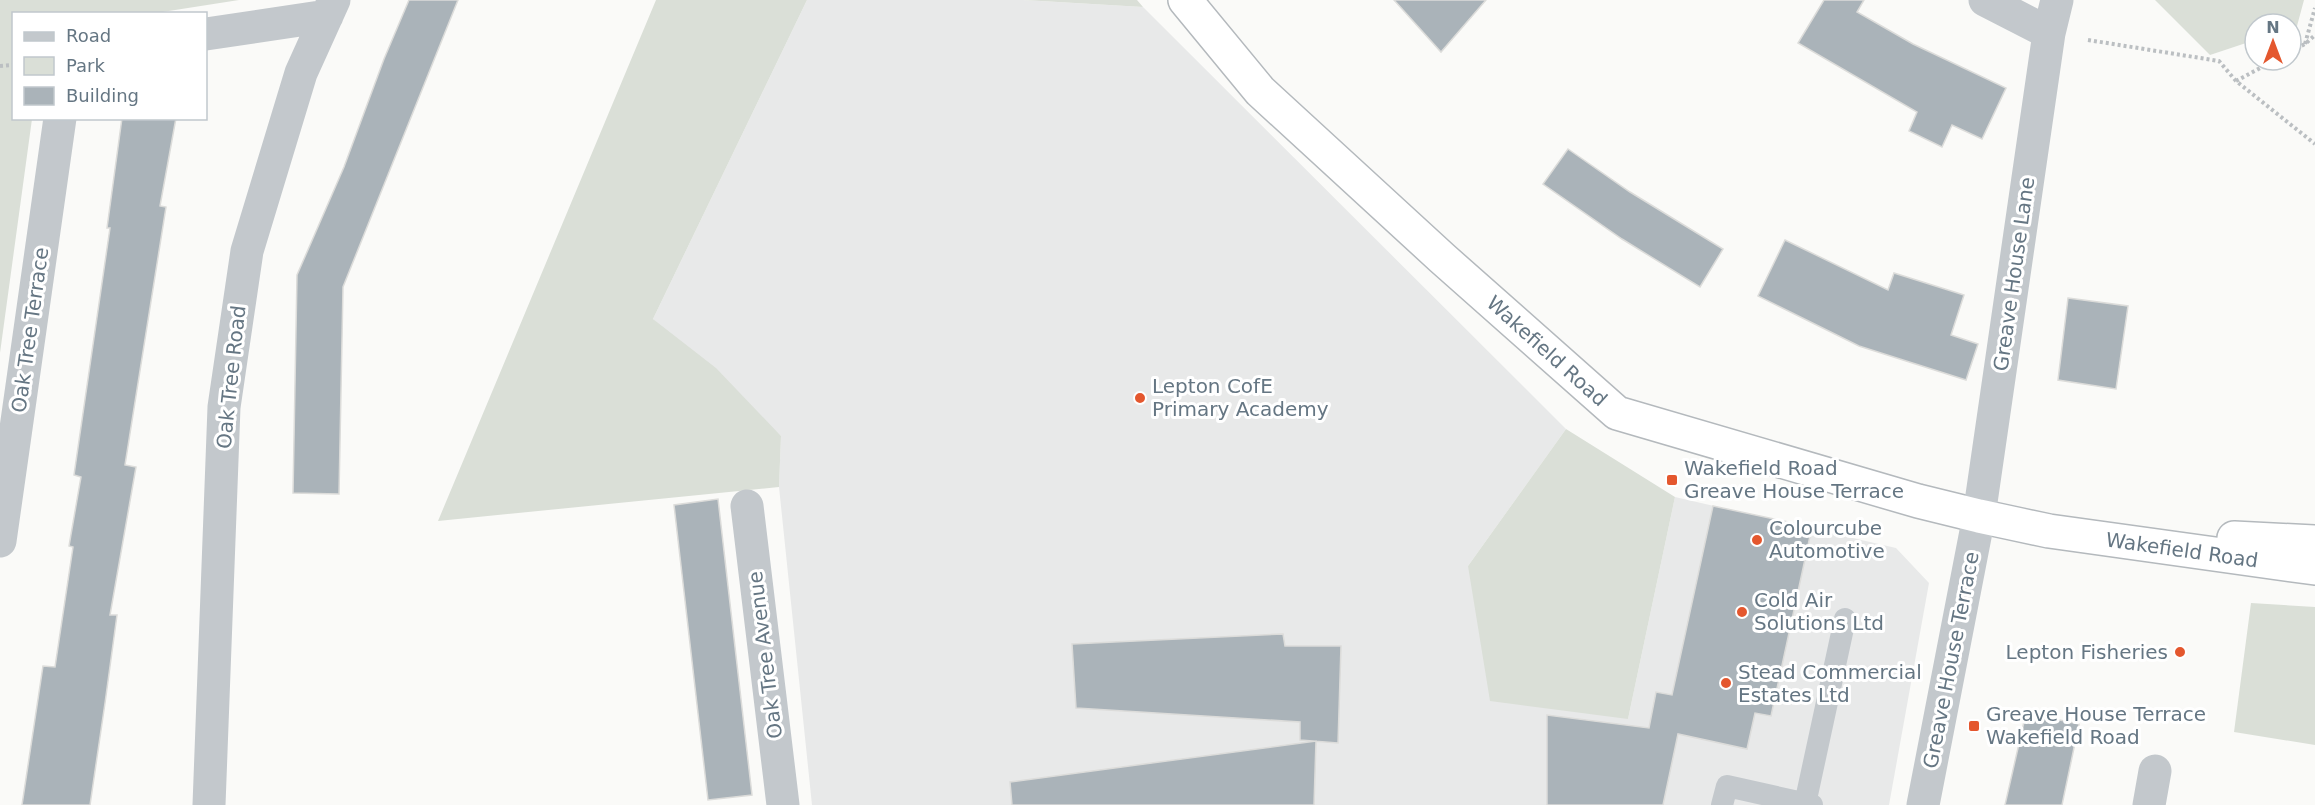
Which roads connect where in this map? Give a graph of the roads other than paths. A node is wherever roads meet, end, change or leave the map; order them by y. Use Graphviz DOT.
graph roads {
  1 [pos="1185,0"];
  2 [pos="1985,0"];
  3 [pos="2057,0"];
  4 [pos="330,8"];
  5 [pos="2049,33"];
  6 [pos="207,34"];
  7 [pos="60,120"];
  8 [pos="747,506"];
  9 [pos="1979,516"];
  10 [pos="2049,531"];
  11 [pos="0,542"];
  12 [pos="2315,542"];
  13 [pos="2315,568"];
  14 [pos="1845,619"];
  15 [pos="2155,771"];
  16 [pos="1808,804"];
  17 [pos="209,805"];
  18 [pos="783,805"];
  19 [pos="1722,805"];
  20 [pos="1923,805"];
  21 [pos="2149,805"];
  1 -- 9 [label="highway, Wakefield Road"];
  2 -- 5 [label="street"];
  3 -- 5 [label="street, Greave House Lane"];
  4 -- 6 [label="street"];
  4 -- 17 [label="street, Oak Tree Road"];
  5 -- 9 [label="street, Greave House Lane"];
  7 -- 11 [label="street, Oak Tree Terrace"];
  8 -- 18 [label="street, Oak Tree Avenue"];
  9 -- 10 [label="highway, Wakefield Road"];
  9 -- 20 [label="street, Greave House Terrace"];
  10 -- 12 [label="highway, Wakefield Road"];
  10 -- 13 [label="highway, Wakefield Road"];
  14 -- 16 [label="lane"];
  15 -- 21 [label="street"];
  16 -- 19 [label="lane"];
}
